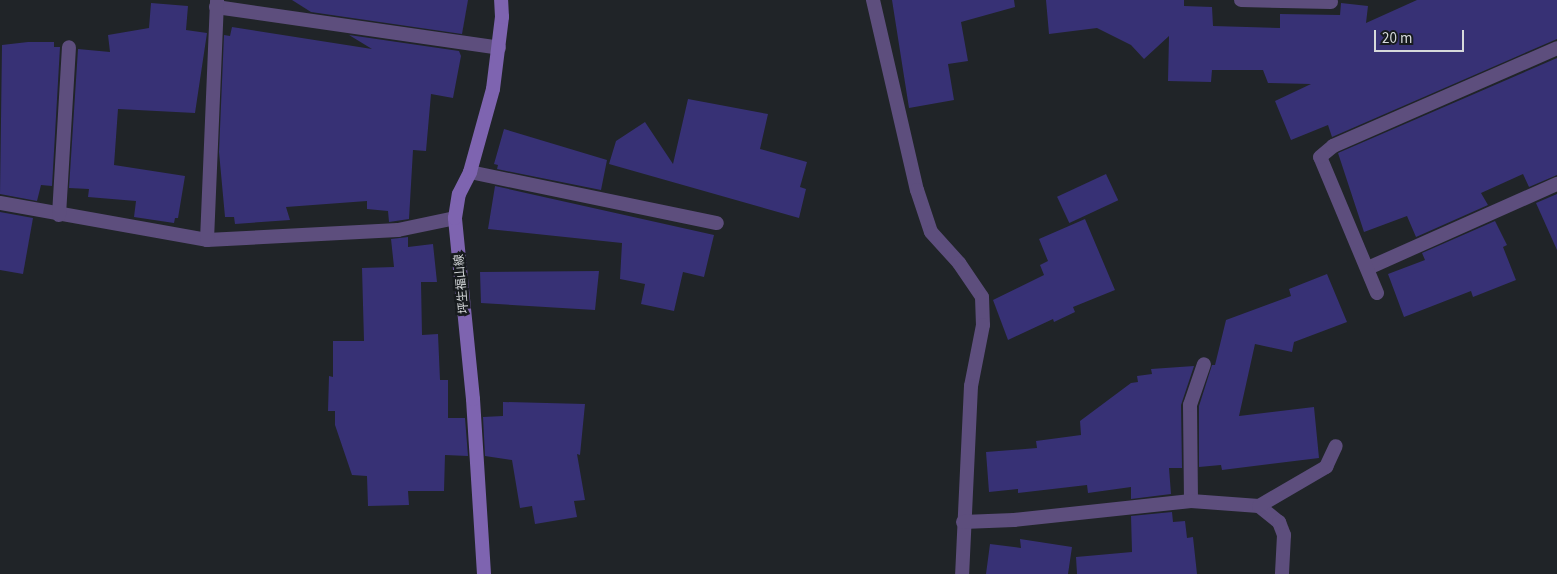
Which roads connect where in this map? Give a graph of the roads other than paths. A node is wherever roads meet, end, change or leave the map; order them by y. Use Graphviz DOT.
graph roads {
  1 [pos="501,0"];
  2 [pos="873,0"];
  3 [pos="1241,0"];
  4 [pos="1331,2"];
  5 [pos="217,4"];
  6 [pos="69,47"];
  7 [pos="499,48"];
  8 [pos="1557,48"];
  9 [pos="470,172"];
  10 [pos="1557,184"];
  11 [pos="0,204"];
  12 [pos="59,214"];
  13 [pos="455,218"];
  14 [pos="717,223"];
  15 [pos="207,240"];
  16 [pos="1368,268"];
  17 [pos="1377,293"];
  18 [pos="1204,364"];
  19 [pos="1336,446"];
  20 [pos="1191,501"];
  21 [pos="1259,506"];
  22 [pos="963,522"];
  23 [pos="484,574"];
  24 [pos="962,574"];
  25 [pos="1282,574"];
  1 -- 7 [label="main road, 坪生福山線"];
  2 -- 22 [label="street"];
  3 -- 4 [label="street"];
  5 -- 7 [label="street"];
  5 -- 15 [label="street"];
  6 -- 12 [label="street"];
  7 -- 9 [label="main road, 坪生福山線"];
  8 -- 16 [label="street"];
  9 -- 13 [label="main road, 坪生福山線"];
  9 -- 14 [label="street"];
  10 -- 16 [label="street"];
  11 -- 12 [label="street"];
  12 -- 15 [label="street"];
  13 -- 15 [label="street"];
  13 -- 23 [label="main road, 坪生福山線"];
  16 -- 17 [label="street"];
  18 -- 20 [label="street"];
  19 -- 21 [label="street"];
  20 -- 21 [label="street"];
  20 -- 22 [label="street"];
  21 -- 25 [label="street"];
  22 -- 24 [label="street"];
}
